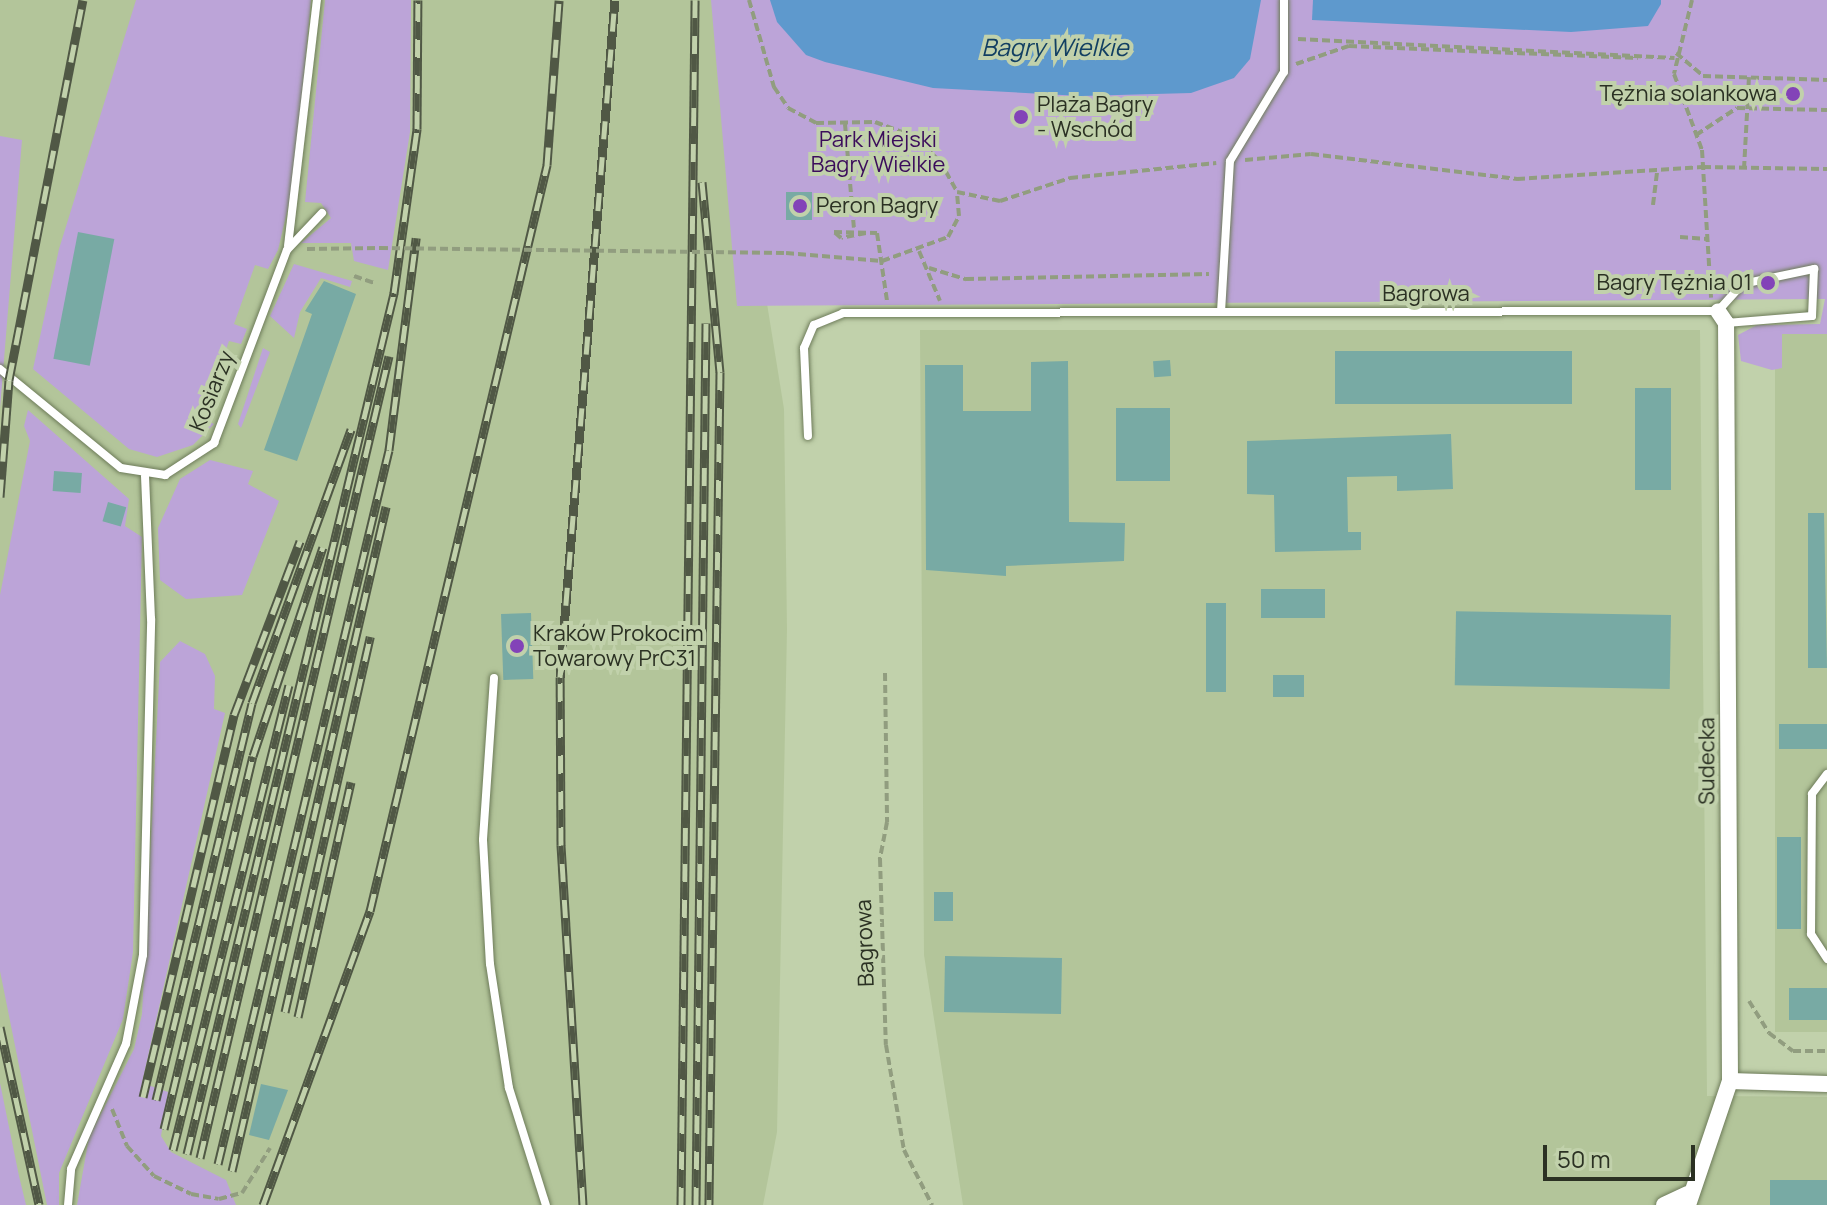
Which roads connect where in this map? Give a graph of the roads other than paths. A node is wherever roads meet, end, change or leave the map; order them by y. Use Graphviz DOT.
graph roads {
  1 [pos="317,0"];
  2 [pos="1284,0"];
  3 [pos="322,213"];
  4 [pos="287,250"];
  5 [pos="1221,312"];
  6 [pos="1722,317"];
  7 [pos="0,369"];
  8 [pos="808,436"];
  9 [pos="145,476"];
  10 [pos="494,678"];
  11 [pos="1827,774"];
  12 [pos="1827,959"];
  13 [pos="1730,1081"];
  14 [pos="1827,1084"];
  15 [pos="1688,1200"];
  16 [pos="68,1205"];
  17 [pos="546,1205"];
  18 [pos="1664,1205"];
  1 -- 4 [label="lane"];
  2 -- 5 [label="lane"];
  3 -- 4 [label="lane, Kosiarzy"];
  4 -- 9 [label="lane, Kosiarzy"];
  5 -- 6 [label="lane, Bagrowa"];
  5 -- 8 [label="lane, Bagrowa"];
  6 -- 6 [label="lane, Bagrowa"];
  6 -- 13 [label="street, Sudecka"];
  7 -- 9 [label="lane"];
  9 -- 16 [label="lane"];
  10 -- 17 [label="lane"];
  11 -- 12 [label="lane"];
  13 -- 14 [label="street"];
  13 -- 15 [label="street, Sudecka"];
  15 -- 18 [label="street"];
}
